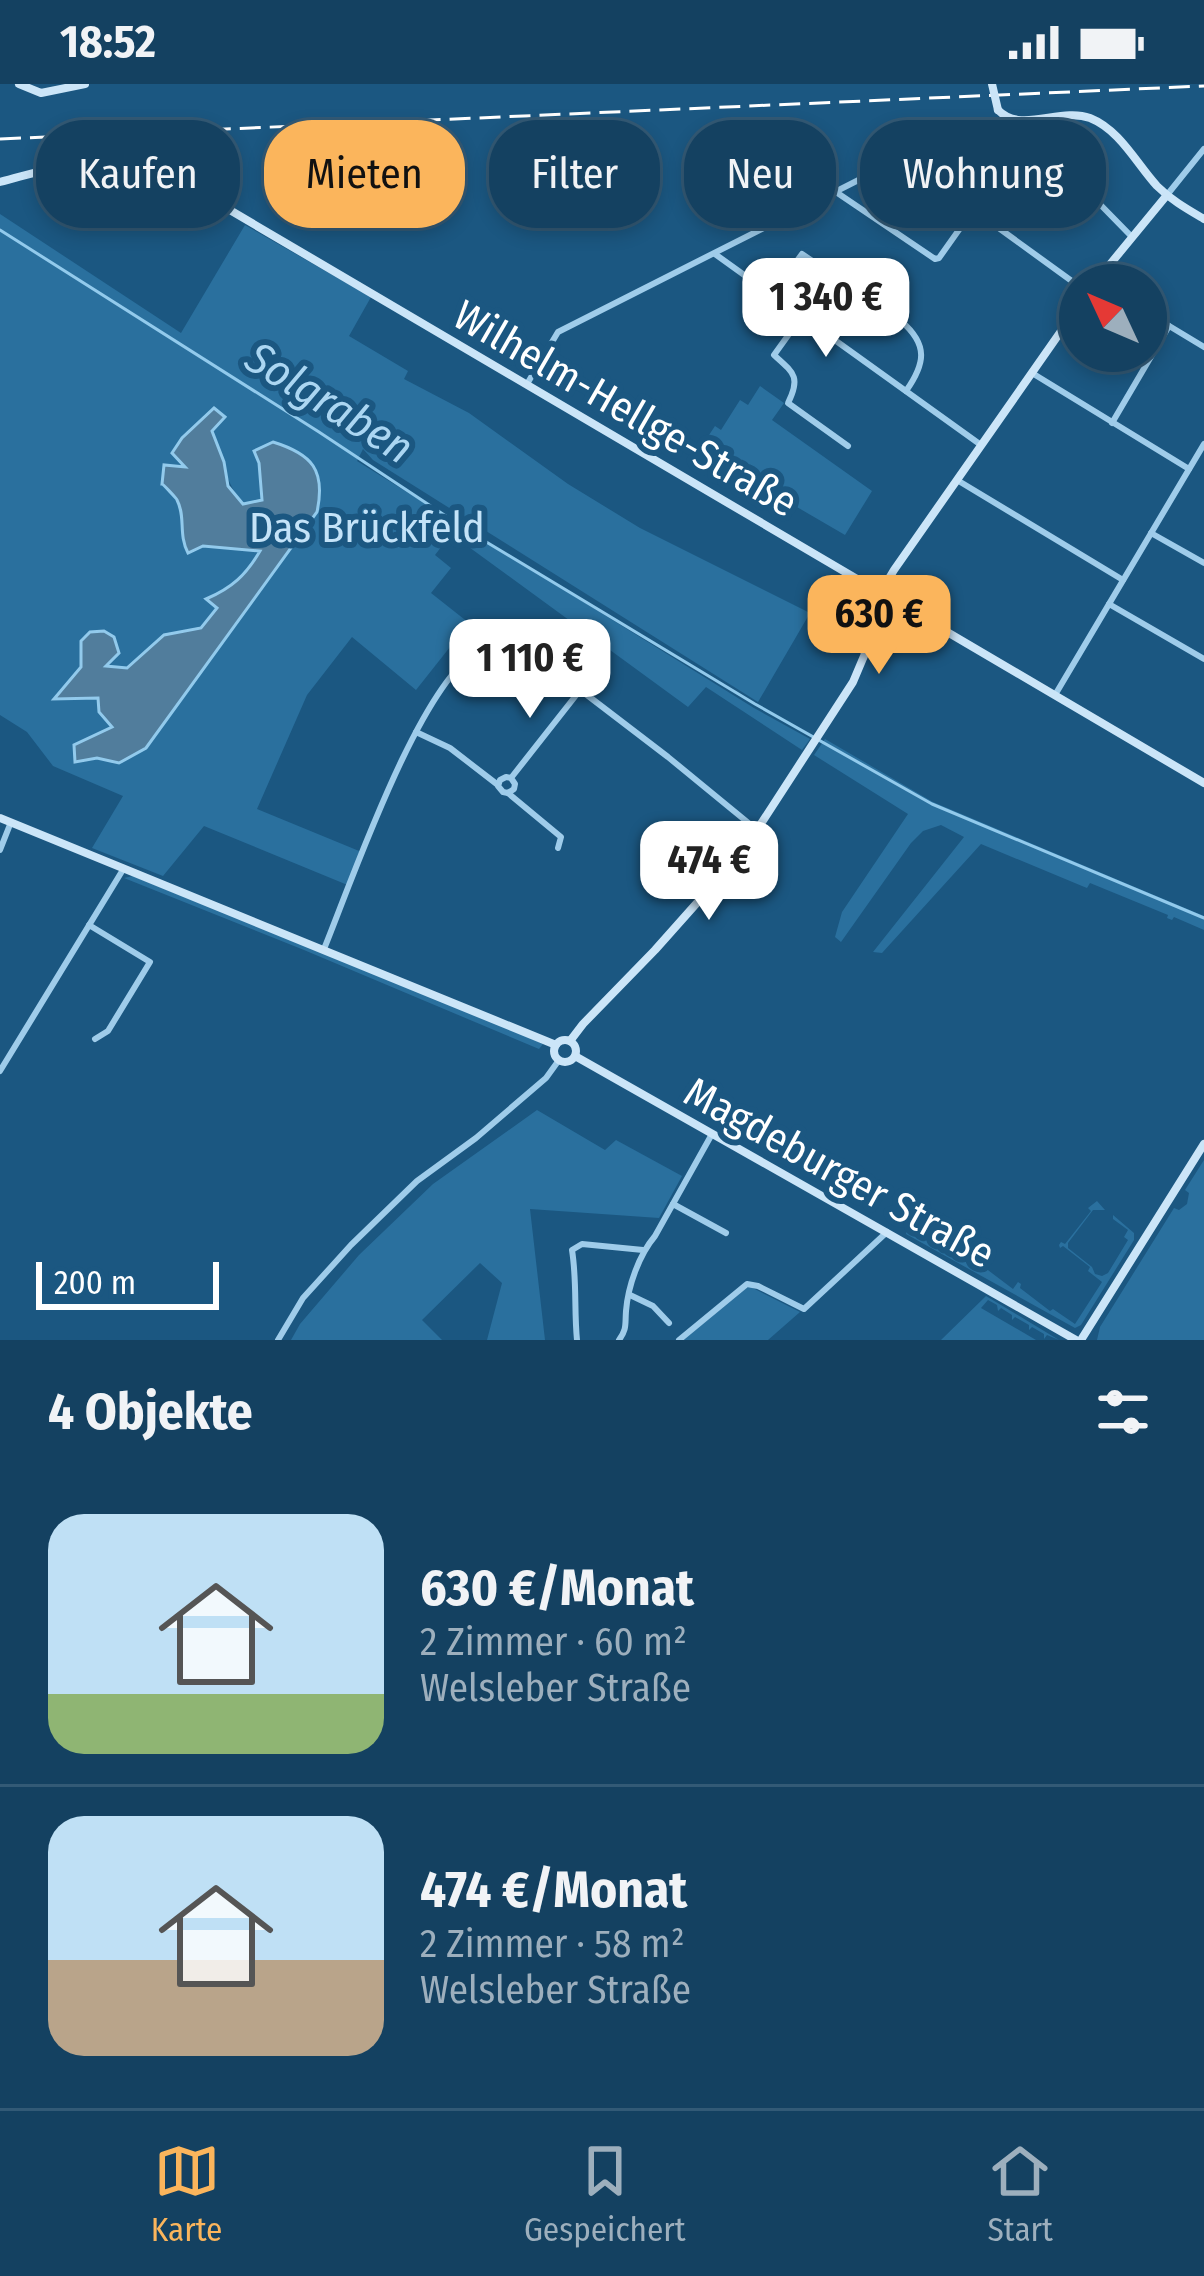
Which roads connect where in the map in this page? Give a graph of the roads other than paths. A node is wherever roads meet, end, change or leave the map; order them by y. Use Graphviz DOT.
graph roads {
  1 [pos="19,84"];
  2 [pos="85,84"];
  3 [pos="992,84"];
  4 [pos="1204,148"];
  5 [pos="860,180"];
  6 [pos="0,182"];
  7 [pos="836,192"];
  8 [pos="1167,196"];
  9 [pos="860,208"];
  10 [pos="1106,210"];
  11 [pos="1204,219"];
  12 [pos="766,228"];
  13 [pos="889,228"];
  14 [pos="961,228"];
  15 [pos="999,228"];
  16 [pos="1133,238"];
  17 [pos="715,254"];
  18 [pos="1109,264"];
  19 [pos="1059,272"];
  20 [pos="772,295"];
  21 [pos="802,316"];
  22 [pos="1169,326"];
  23 [pos="1059,334"];
  24 [pos="1204,347"];
  25 [pos="1031,373"];
  26 [pos="527,384"];
  27 [pos="905,391"];
  28 [pos="1112,422"];
  29 [pos="1204,444"];
  30 [pos="848,446"];
  31 [pos="981,446"];
  32 [pos="1200,458"];
  33 [pos="1189,469"];
  34 [pos="957,480"];
  35 [pos="1151,532"];
  36 [pos="1204,563"];
  37 [pos="1123,580"];
  38 [pos="883,594"];
  39 [pos="1109,604"];
  40 [pos="1204,659"];
  41 [pos="580,689"];
  42 [pos="1055,695"];
  43 [pos="416,732"];
  44 [pos="511,778"];
  45 [pos="1204,783"];
  46 [pos="499,786"];
  47 [pos="508,793"];
  48 [pos="0,818"];
  49 [pos="11,822"];
  50 [pos="757,830"];
  51 [pos="558,848"];
  52 [pos="0,850"];
  53 [pos="124,868"];
  54 [pos="89,925"];
  55 [pos="324,949"];
  56 [pos="95,1039"];
  57 [pos="570,1041"];
  58 [pos="556,1045"];
  59 [pos="575,1056"];
  60 [pos="559,1060"];
  61 [pos="0,1071"];
  62 [pos="712,1133"];
  63 [pos="1204,1144"];
  64 [pos="673,1204"];
  65 [pos="887,1232"];
  66 [pos="726,1233"];
  67 [pos="643,1250"];
  68 [pos="629,1295"];
  69 [pos="669,1323"];
  70 [pos="278,1340"];
  71 [pos="577,1340"];
  72 [pos="619,1340"];
  73 [pos="679,1340"];
  74 [pos="1079,1340"];
  1 -- 2 [label="main road"];
  3 -- 8 [label="main road, bridge"];
  4 -- 8 [label="street"];
  5 -- 7 [label="street"];
  6 -- 26 [label="main road, Wilhelm-Hellge-Straße"];
  7 -- 9 [label="street"];
  8 -- 11 [label="main road"];
  8 -- 16 [label="main road"];
  10 -- 16 [label="street"];
  12 -- 17 [label="street"];
  13 -- 14 [label="street"];
  15 -- 19 [label="street"];
  16 -- 18 [label="main road"];
  17 -- 20 [label="street"];
  17 -- 26 [label="street"];
  20 -- 21 [label="street"];
  20 -- 27 [label="street"];
  21 -- 27 [label="street"];
  21 -- 30 [label="street"];
  22 -- 24 [label="street"];
  22 -- 28 [label="street"];
  23 -- 25 [label="main road"];
  25 -- 28 [label="street"];
  25 -- 31 [label="main road"];
  26 -- 38 [label="main road, Wilhelm-Hellge-Straße"];
  27 -- 31 [label="street"];
  28 -- 33 [label="street"];
  29 -- 32 [label="street"];
  31 -- 34 [label="main road"];
  32 -- 33 [label="street"];
  33 -- 35 [label="street"];
  34 -- 37 [label="street"];
  34 -- 38 [label="main road"];
  35 -- 36 [label="street"];
  35 -- 37 [label="street"];
  37 -- 39 [label="street"];
  38 -- 42 [label="main road, Wilhelm-Hellge-Straße"];
  38 -- 50 [label="main road"];
  39 -- 40 [label="street"];
  39 -- 42 [label="street"];
  41 -- 43 [label="street"];
  41 -- 44 [label="street"];
  41 -- 50 [label="street"];
  42 -- 45 [label="main road, Wilhelm-Hellge-Straße"];
  43 -- 46 [label="street"];
  43 -- 55 [label="street"];
  44 -- 46 [label="street"];
  44 -- 47 [label="street"];
  46 -- 47 [label="street"];
  47 -- 51 [label="street"];
  48 -- 49 [label="main road"];
  49 -- 52 [label="street"];
  49 -- 53 [label="main road"];
  50 -- 57 [label="main road"];
  53 -- 54 [label="street"];
  53 -- 55 [label="main road"];
  54 -- 56 [label="street"];
  54 -- 61 [label="street"];
  55 -- 58 [label="main road"];
  57 -- 58 [label="main road"];
  57 -- 59 [label="main road"];
  58 -- 60 [label="main road"];
  59 -- 60 [label="main road"];
  59 -- 62 [label="main road, Magdeburger Straße"];
  60 -- 70 [label="street"];
  62 -- 64 [label="street"];
  62 -- 65 [label="main road, Magdeburger Straße"];
  63 -- 74 [label="main road"];
  64 -- 66 [label="street"];
  64 -- 67 [label="street"];
  65 -- 73 [label="street"];
  65 -- 74 [label="main road, Magdeburger Straße"];
  67 -- 68 [label="street"];
  67 -- 71 [label="street"];
  68 -- 69 [label="street"];
  68 -- 72 [label="street"];
}
